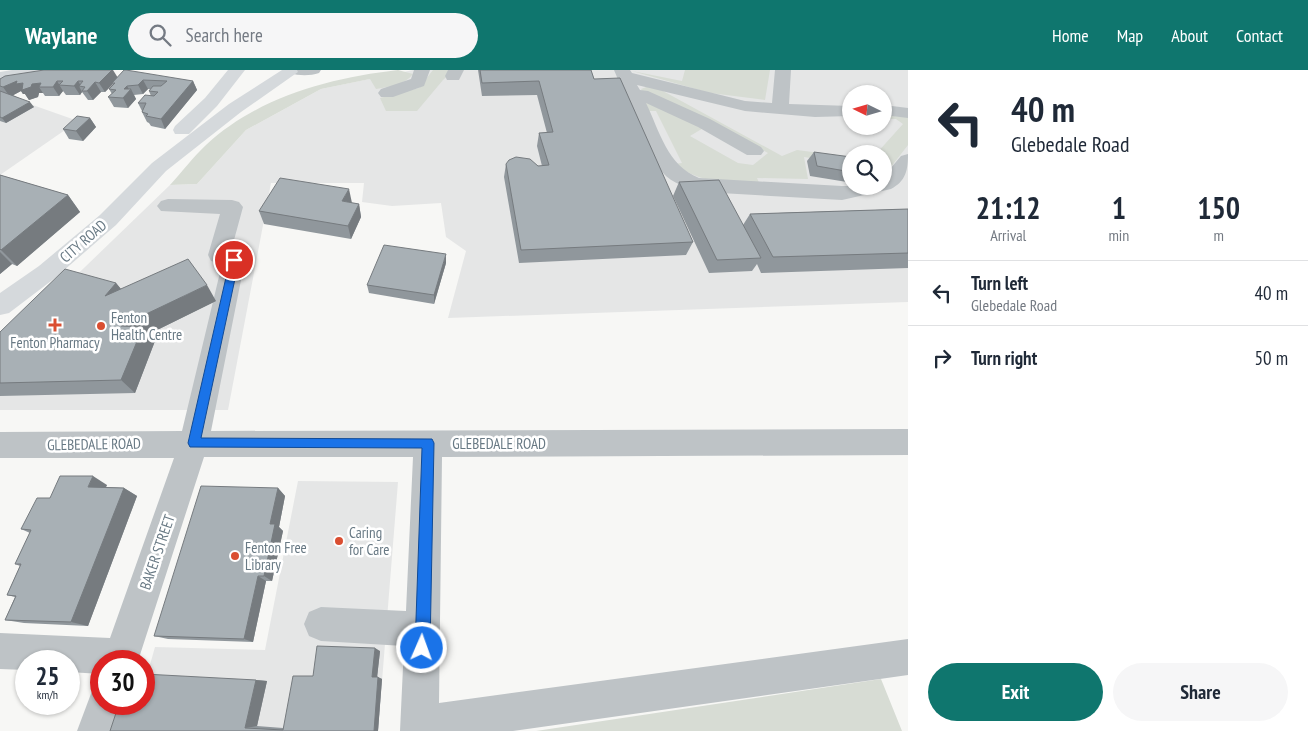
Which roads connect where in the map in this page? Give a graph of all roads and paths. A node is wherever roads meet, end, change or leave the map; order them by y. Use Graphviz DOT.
graph roads {
  1 [pos="42,70"];
  2 [pos="313,70"];
  3 [pos="422,70"];
  4 [pos="783,70"];
  5 [pos="294,71"];
  6 [pos="248,72"];
  7 [pos="0,75"];
  8 [pos="627,80"];
  9 [pos="387,93"];
  10 [pos="780,110"];
  11 [pos="842,111"];
  12 [pos="892,111"];
  13 [pos="908,113"];
  14 [pos="754,151"];
  15 [pos="908,160"];
  16 [pos="158,167"];
  17 [pos="892,179"];
  18 [pos="842,193"];
  19 [pos="168,206"];
  20 [pos="47,272"];
  21 [pos="0,306"];
  22 [pos="0,320"];
  23 [pos="908,442"];
  24 [pos="194,443"];
  25 [pos="428,443"];
  26 [pos="0,445"];
  27 [pos="321,624"];
  28 [pos="423,629"];
  29 [pos="0,650"];
  30 [pos="124,650"];
  31 [pos="90,657"];
  32 [pos="908,657"];
  33 [pos="101,715"];
  34 [pos="420,728"];
  35 [pos="96,731"];
  1 -- 7 [label="main road"];
  2 -- 5 [label="street"];
  3 -- 9 [label="street"];
  4 -- 10 [label="street"];
  5 -- 6 [label="main road"];
  5 -- 16 [label="main road, CITY ROAD"];
  6 -- 16 [label="main road, CITY ROAD"];
  8 -- 10 [label="street"];
  8 -- 14 [label="street"];
  8 -- 18 [label="street"];
  10 -- 11 [label="street"];
  12 -- 13 [label="street"];
  15 -- 17 [label="street"];
  16 -- 20 [label="main road, CITY ROAD"];
  19 -- 24 [label="street, BAKER STREET"];
  20 -- 21 [label="main road, CITY ROAD"];
  20 -- 22 [label="main road"];
  23 -- 25 [label="street, GLEBEDALE ROAD"];
  24 -- 25 [label="street, GLEBEDALE ROAD"];
  24 -- 26 [label="street, GLEBEDALE ROAD"];
  24 -- 30 [label="street, BAKER STREET"];
  25 -- 28 [label="street"];
  27 -- 28 [label="street"];
  28 -- 34 [label="street"];
  29 -- 31 [label="street"];
  32 -- 34 [label="street"];
  33 -- 35 [label="street"];
}
